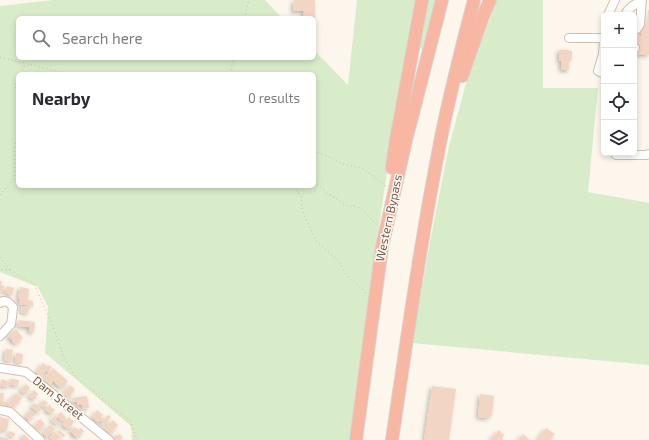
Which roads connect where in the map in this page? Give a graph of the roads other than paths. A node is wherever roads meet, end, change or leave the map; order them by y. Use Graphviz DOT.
graph roads {
  1 [pos="422,0"];
  2 [pos="442,0"];
  3 [pos="474,0"];
  4 [pos="490,0"];
  5 [pos="615,0"];
  6 [pos="642,0"];
  7 [pos="609,12"];
  8 [pos="627,12"];
  9 [pos="637,29"];
  10 [pos="569,38"];
  11 [pos="601,39"];
  12 [pos="441,137"];
  13 [pos="649,154"];
  14 [pos="637,155"];
  15 [pos="382,247"];
  16 [pos="0,303"];
  17 [pos="0,336"];
  18 [pos="0,340"];
  19 [pos="0,368"];
  20 [pos="0,410"];
  21 [pos="40,440"];
  22 [pos="109,440"];
  23 [pos="356,440"];
  24 [pos="392,440"];
  1 -- 15 [label="highway"];
  2 -- 15 [label="highway, Western Bypass"];
  3 -- 12 [label="highway"];
  4 -- 12 [label="highway"];
  5 -- 7 [label="street"];
  6 -- 8 [label="street"];
  6 -- 9 [label="street"];
  10 -- 11 [label="street"];
  12 -- 24 [label="highway"];
  13 -- 14 [label="street"];
  15 -- 23 [label="highway, Western Bypass"];
  16 -- 17 [label="street"];
  17 -- 18 [label="street"];
  19 -- 22 [label="street, Dam Street"];
  20 -- 21 [label="street"];
}
